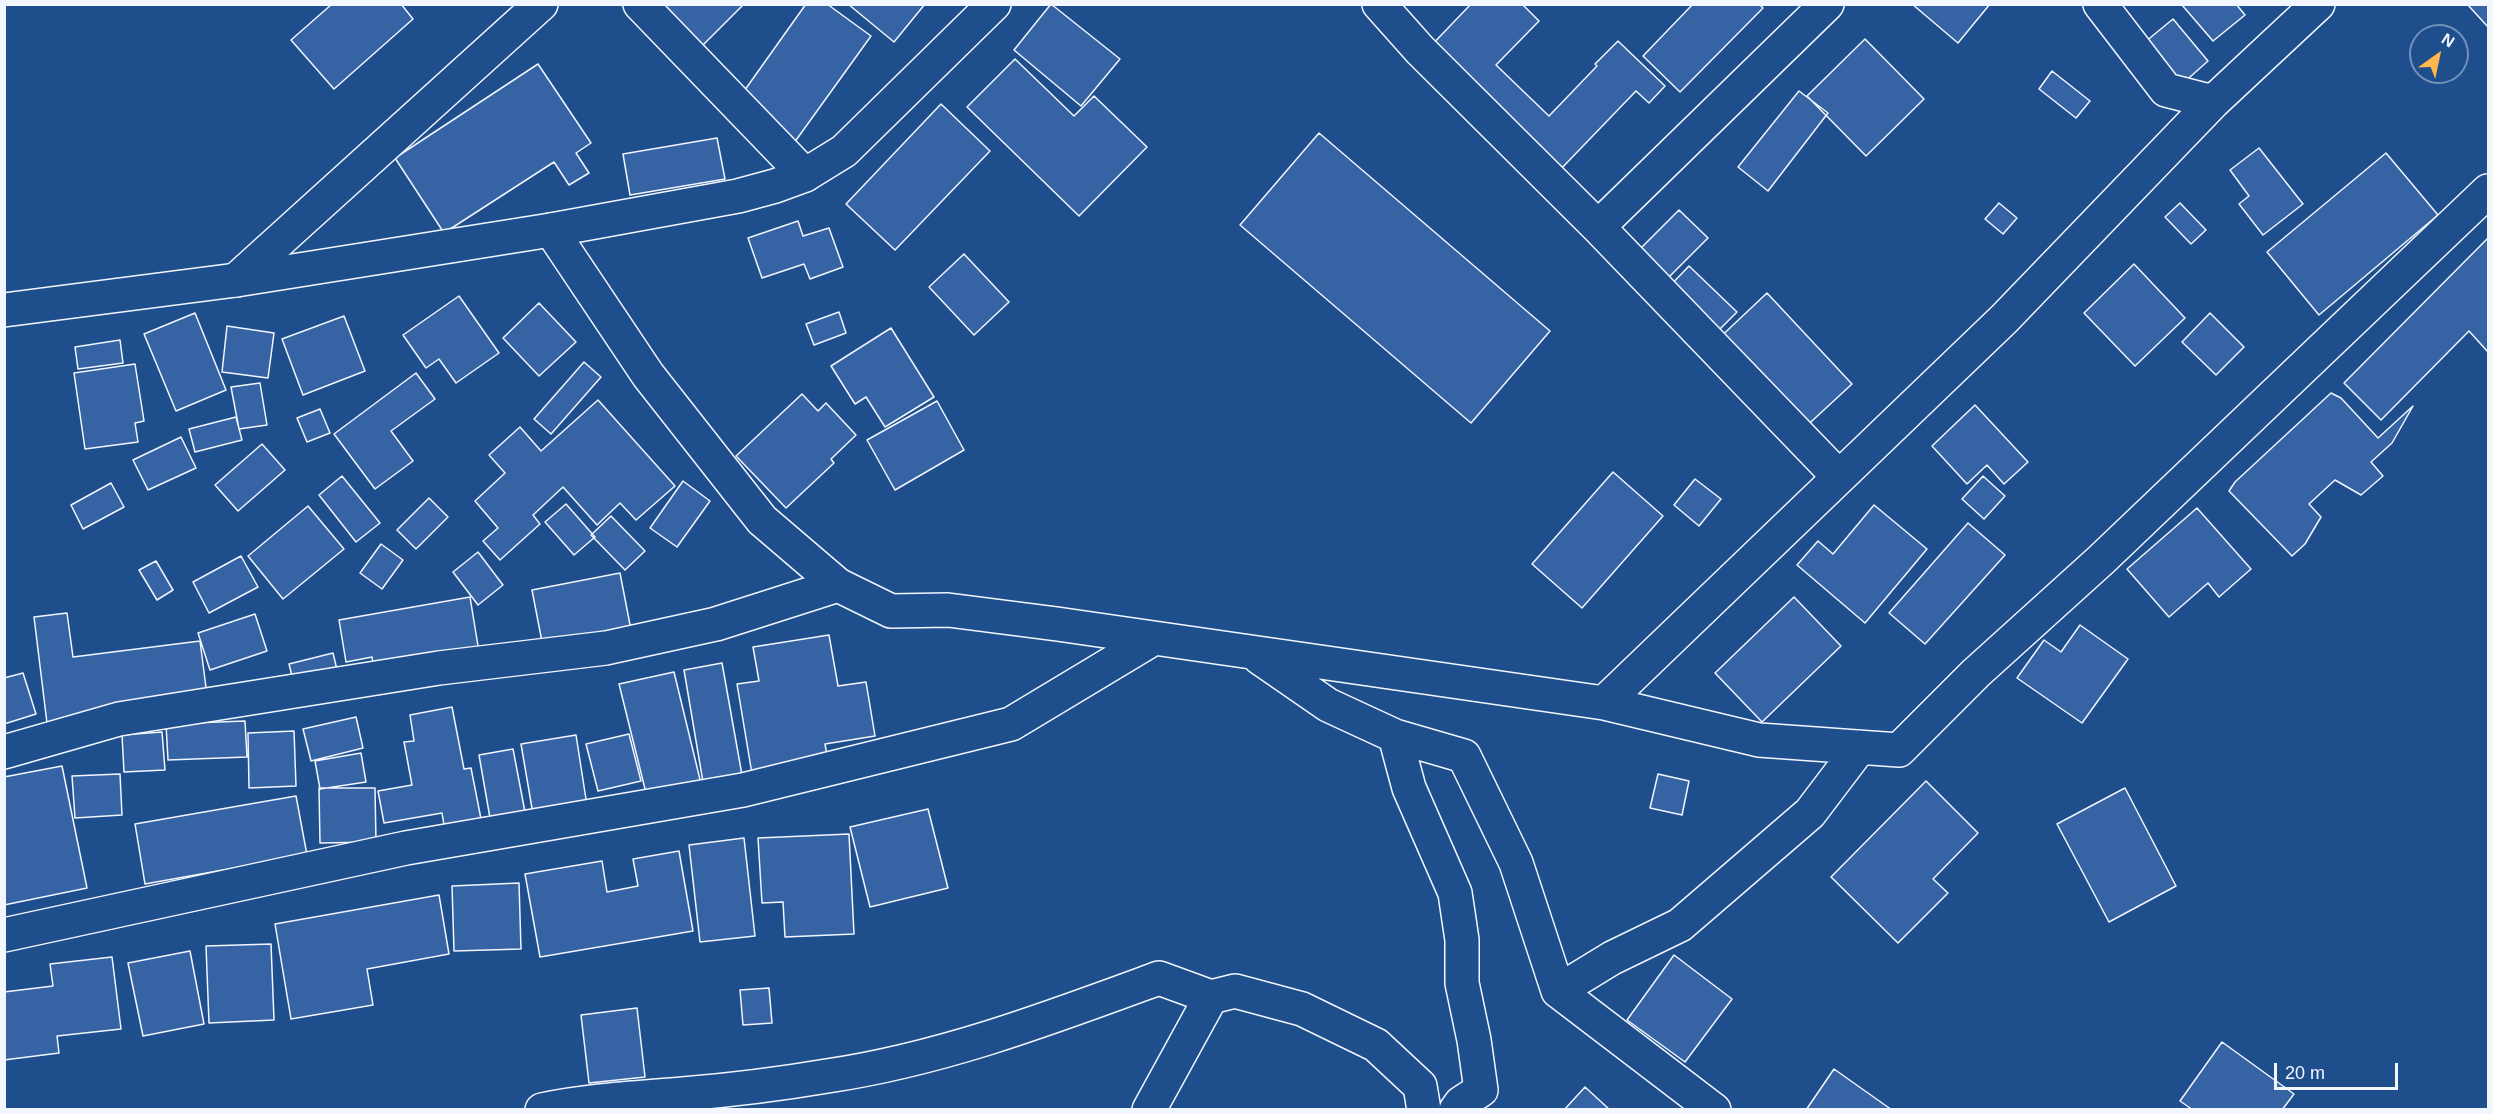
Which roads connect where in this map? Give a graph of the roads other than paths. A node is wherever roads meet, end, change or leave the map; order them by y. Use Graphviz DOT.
graph roads {
  1 [pos="541,4"];
  2 [pos="640,4"];
  3 [pos="994,4"];
  4 [pos="1379,4"];
  5 [pos="1827,4"];
  6 [pos="2100,4"];
  7 [pos="2318,4"];
  8 [pos="2213,102"];
  9 [pos="805,175"];
  10 [pos="2488,191"];
  11 [pos="1598,227"];
  12 [pos="551,230"];
  13 [pos="236,280"];
  14 [pos="4,310"];
  15 [pos="1839,476"];
  16 [pos="838,585"];
  17 [pos="1154,638"];
  18 [pos="1254,654"];
  19 [pos="1604,703"];
  20 [pos="1395,736"];
  21 [pos="1860,747"];
  22 [pos="4,752"];
  23 [pos="4,935"];
  24 [pos="1558,992"];
  25 [pos="1211,997"];
  26 [pos="1461,1107"];
  27 [pos="542,1110"];
  28 [pos="1149,1110"];
  29 [pos="1424,1110"];
  30 [pos="1714,1110"];
  1 -- 13 [label="street"];
  2 -- 9 [label="street"];
  3 -- 9 [label="street"];
  4 -- 11 [label="street"];
  5 -- 11 [label="street"];
  6 -- 8 [label="street"];
  7 -- 8 [label="street"];
  8 -- 15 [label="street"];
  9 -- 12 [label="street"];
  10 -- 21 [label="street"];
  11 -- 15 [label="street"];
  12 -- 13 [label="street"];
  12 -- 16 [label="street"];
  13 -- 14 [label="street"];
  15 -- 19 [label="street"];
  16 -- 17 [label="street"];
  16 -- 22 [label="street"];
  17 -- 18 [label="street"];
  17 -- 23 [label="street"];
  18 -- 19 [label="street"];
  18 -- 20 [label="street"];
  19 -- 21 [label="street"];
  20 -- 24 [label="street"];
  20 -- 26 [label="street"];
  21 -- 24 [label="street"];
  24 -- 30 [label="street"];
  25 -- 27 [label="street"];
  25 -- 28 [label="street"];
  25 -- 29 [label="street"];
}
